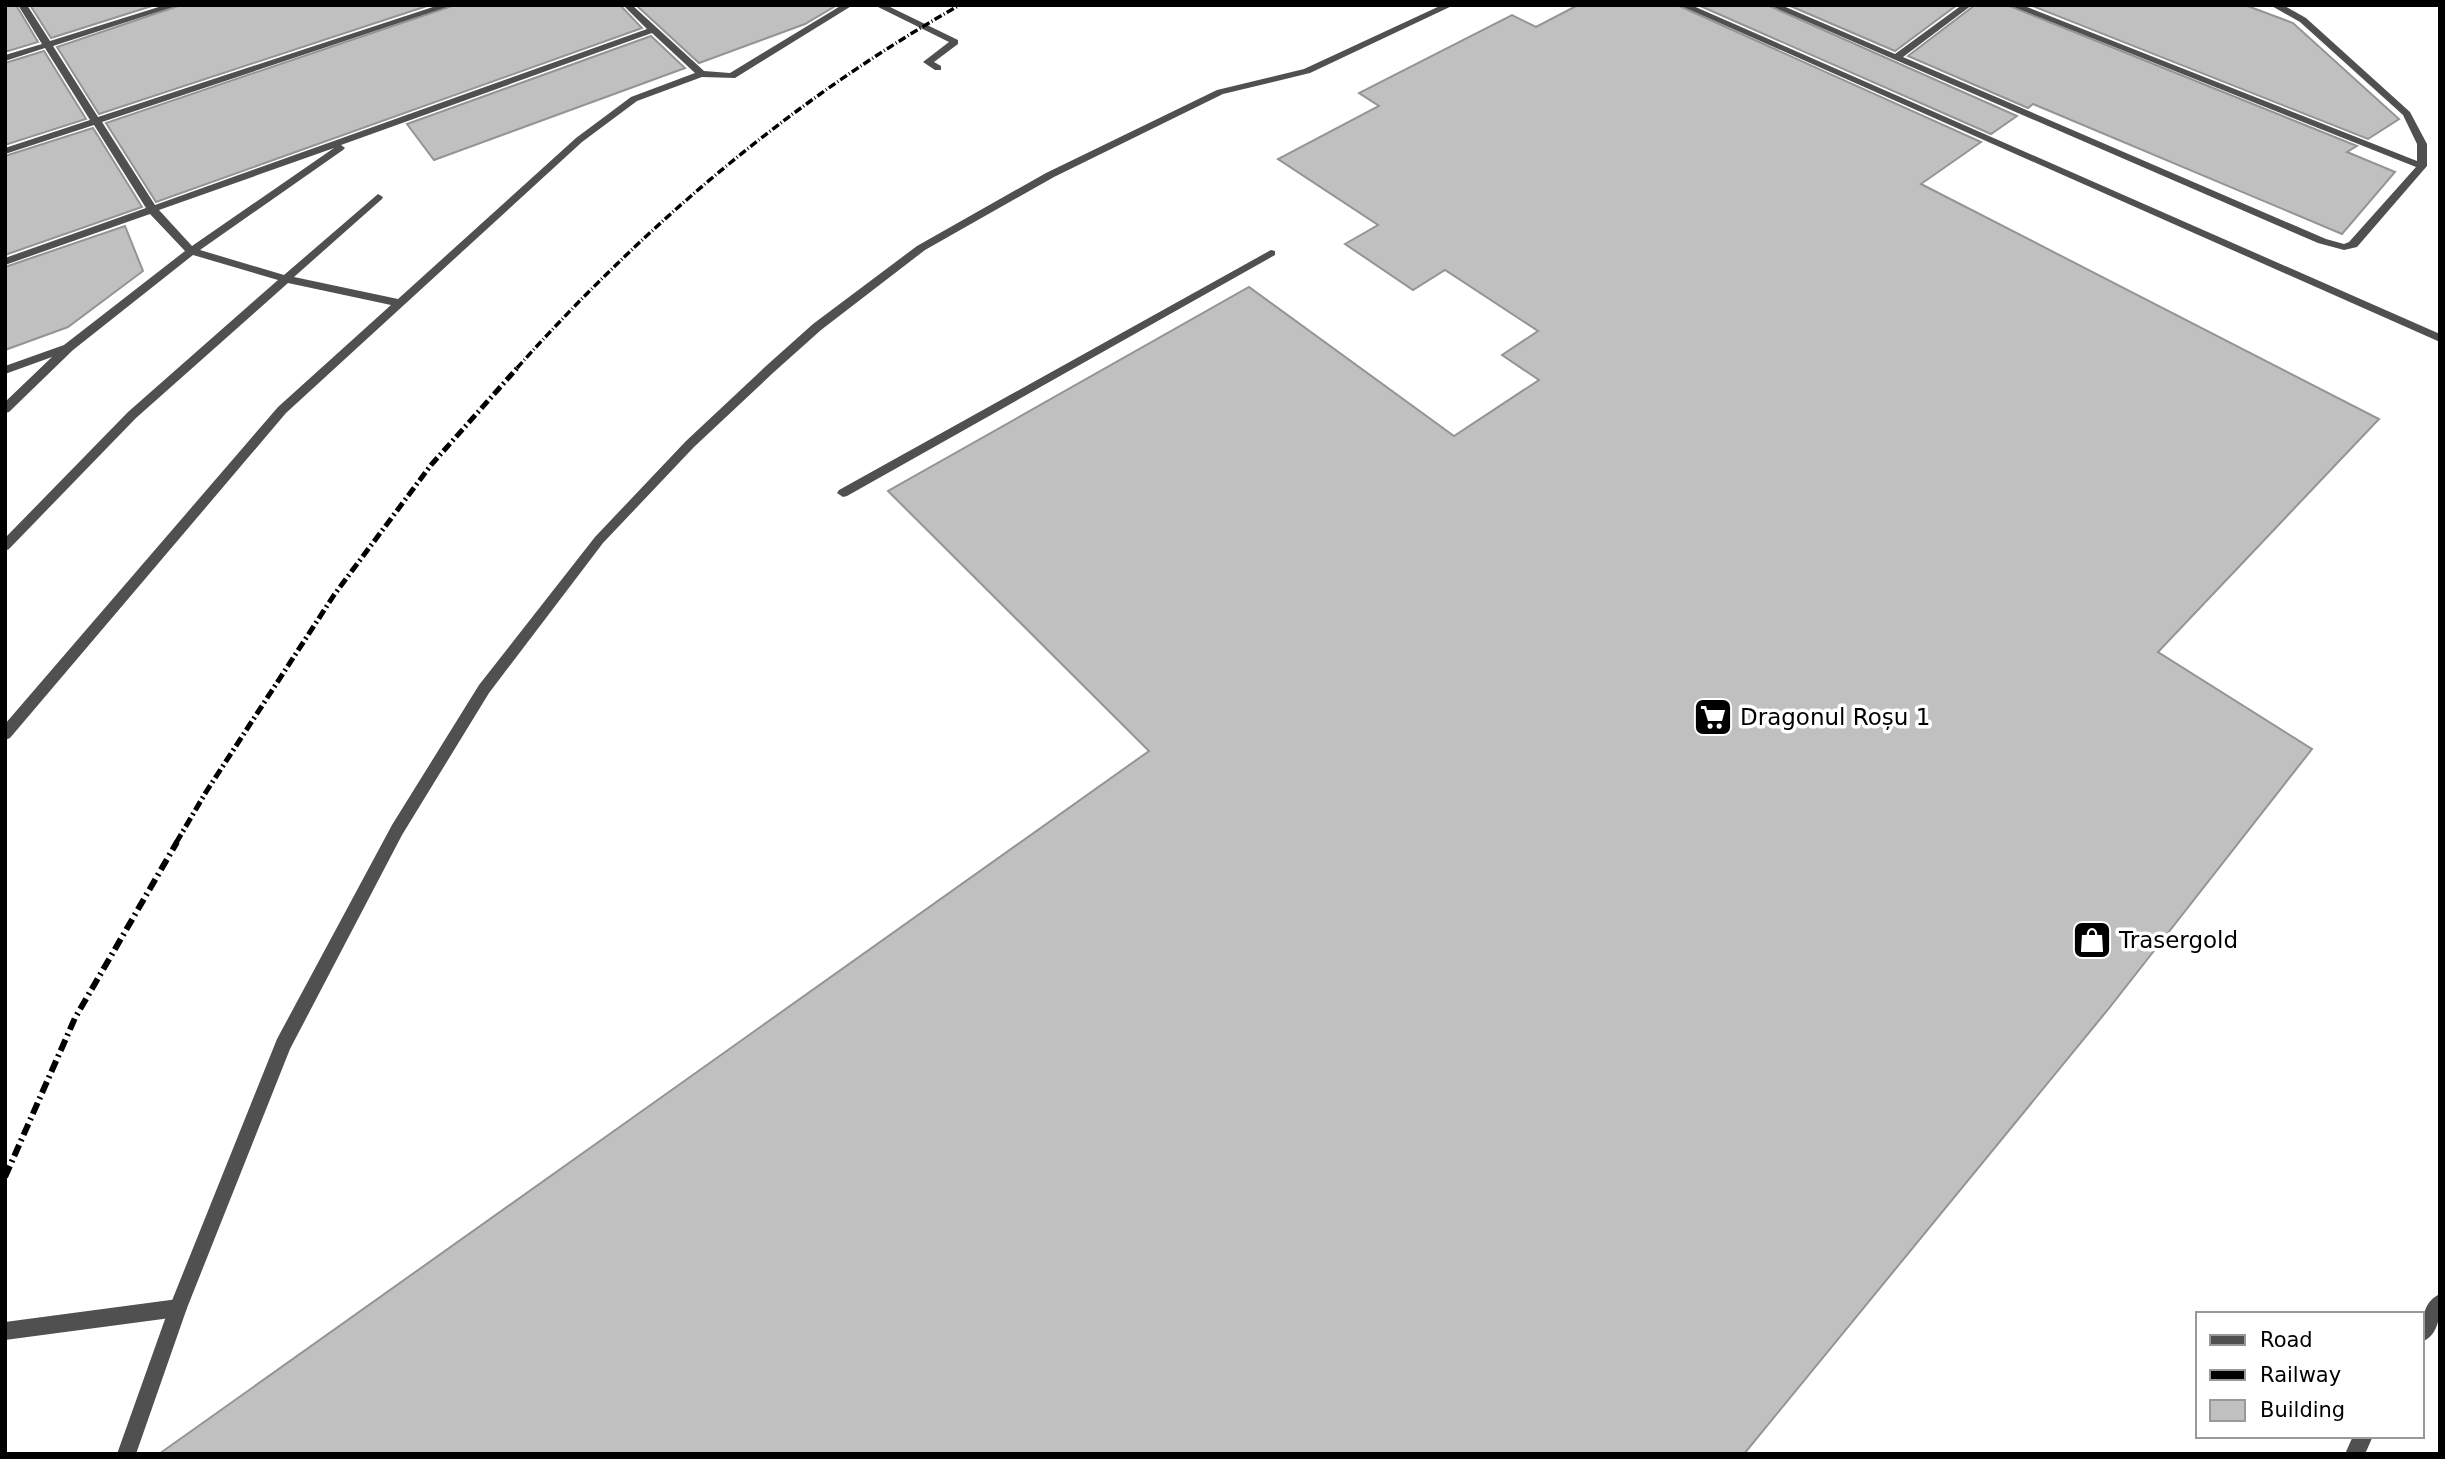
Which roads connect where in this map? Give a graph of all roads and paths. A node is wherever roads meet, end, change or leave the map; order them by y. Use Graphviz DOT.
graph roads {
  1 [pos="22,5"];
  2 [pos="175,5"];
  3 [pos="449,5"];
  4 [pos="626,5"];
  5 [pos="849,5"];
  6 [pos="878,5"];
  7 [pos="1450,5"];
  8 [pos="1684,5"];
  9 [pos="1773,5"];
  10 [pos="1968,5"];
  11 [pos="2013,5"];
  12 [pos="2274,5"];
  13 [pos="653,30"];
  14 [pos="48,45"];
  15 [pos="5,58"];
  16 [pos="1896,58"];
  17 [pos="939,68"];
  18 [pos="701,74"];
  19 [pos="96,121"];
  20 [pos="358,135"];
  21 [pos="5,151"];
  22 [pos="2422,166"];
  23 [pos="378,197"];
  24 [pos="152,209"];
  25 [pos="191,251"];
  26 [pos="1271,253"];
  27 [pos="5,262"];
  28 [pos="286,279"];
  29 [pos="400,303"];
  30 [pos="2440,338"];
  31 [pos="69,346"];
  32 [pos="5,370"];
  33 [pos="5,409"];
  34 [pos="843,494"];
  35 [pos="5,546"];
  36 [pos="5,734"];
  37 [pos="2440,1303"];
  38 [pos="178,1308"];
  39 [pos="2424,1330"];
  40 [pos="5,1331"];
  41 [pos="2363,1438"];
  42 [pos="126,1454"];
  43 [pos="2354,1454"];
  1 -- 14 [label="street"];
  2 -- 14 [label="street"];
  3 -- 19 [label="street"];
  4 -- 13 [label="street"];
  5 -- 18 [label="street"];
  6 -- 17 [label="street"];
  7 -- 38 [label="street"];
  8 -- 30 [label="street"];
  9 -- 16 [label="street"];
  10 -- 16 [label="street"];
  11 -- 22 [label="street"];
  12 -- 22 [label="street"];
  13 -- 18 [label="street"];
  13 -- 20 [label="street"];
  14 -- 15 [label="street"];
  14 -- 19 [label="street"];
  16 -- 22 [label="street"];
  18 -- 29 [label="street"];
  19 -- 21 [label="street"];
  19 -- 24 [label="street"];
  20 -- 24 [label="street"];
  20 -- 25 [label="street"];
  23 -- 28 [label="street"];
  24 -- 25 [label="street"];
  24 -- 27 [label="street"];
  25 -- 28 [label="street"];
  25 -- 31 [label="street"];
  26 -- 34 [label="street"];
  28 -- 29 [label="street"];
  28 -- 35 [label="street"];
  29 -- 36 [label="street"];
  31 -- 32 [label="street"];
  31 -- 33 [label="street"];
  37 -- 39 [label="street"];
  38 -- 40 [label="street"];
  38 -- 42 [label="street"];
  41 -- 43 [label="street"];
}
